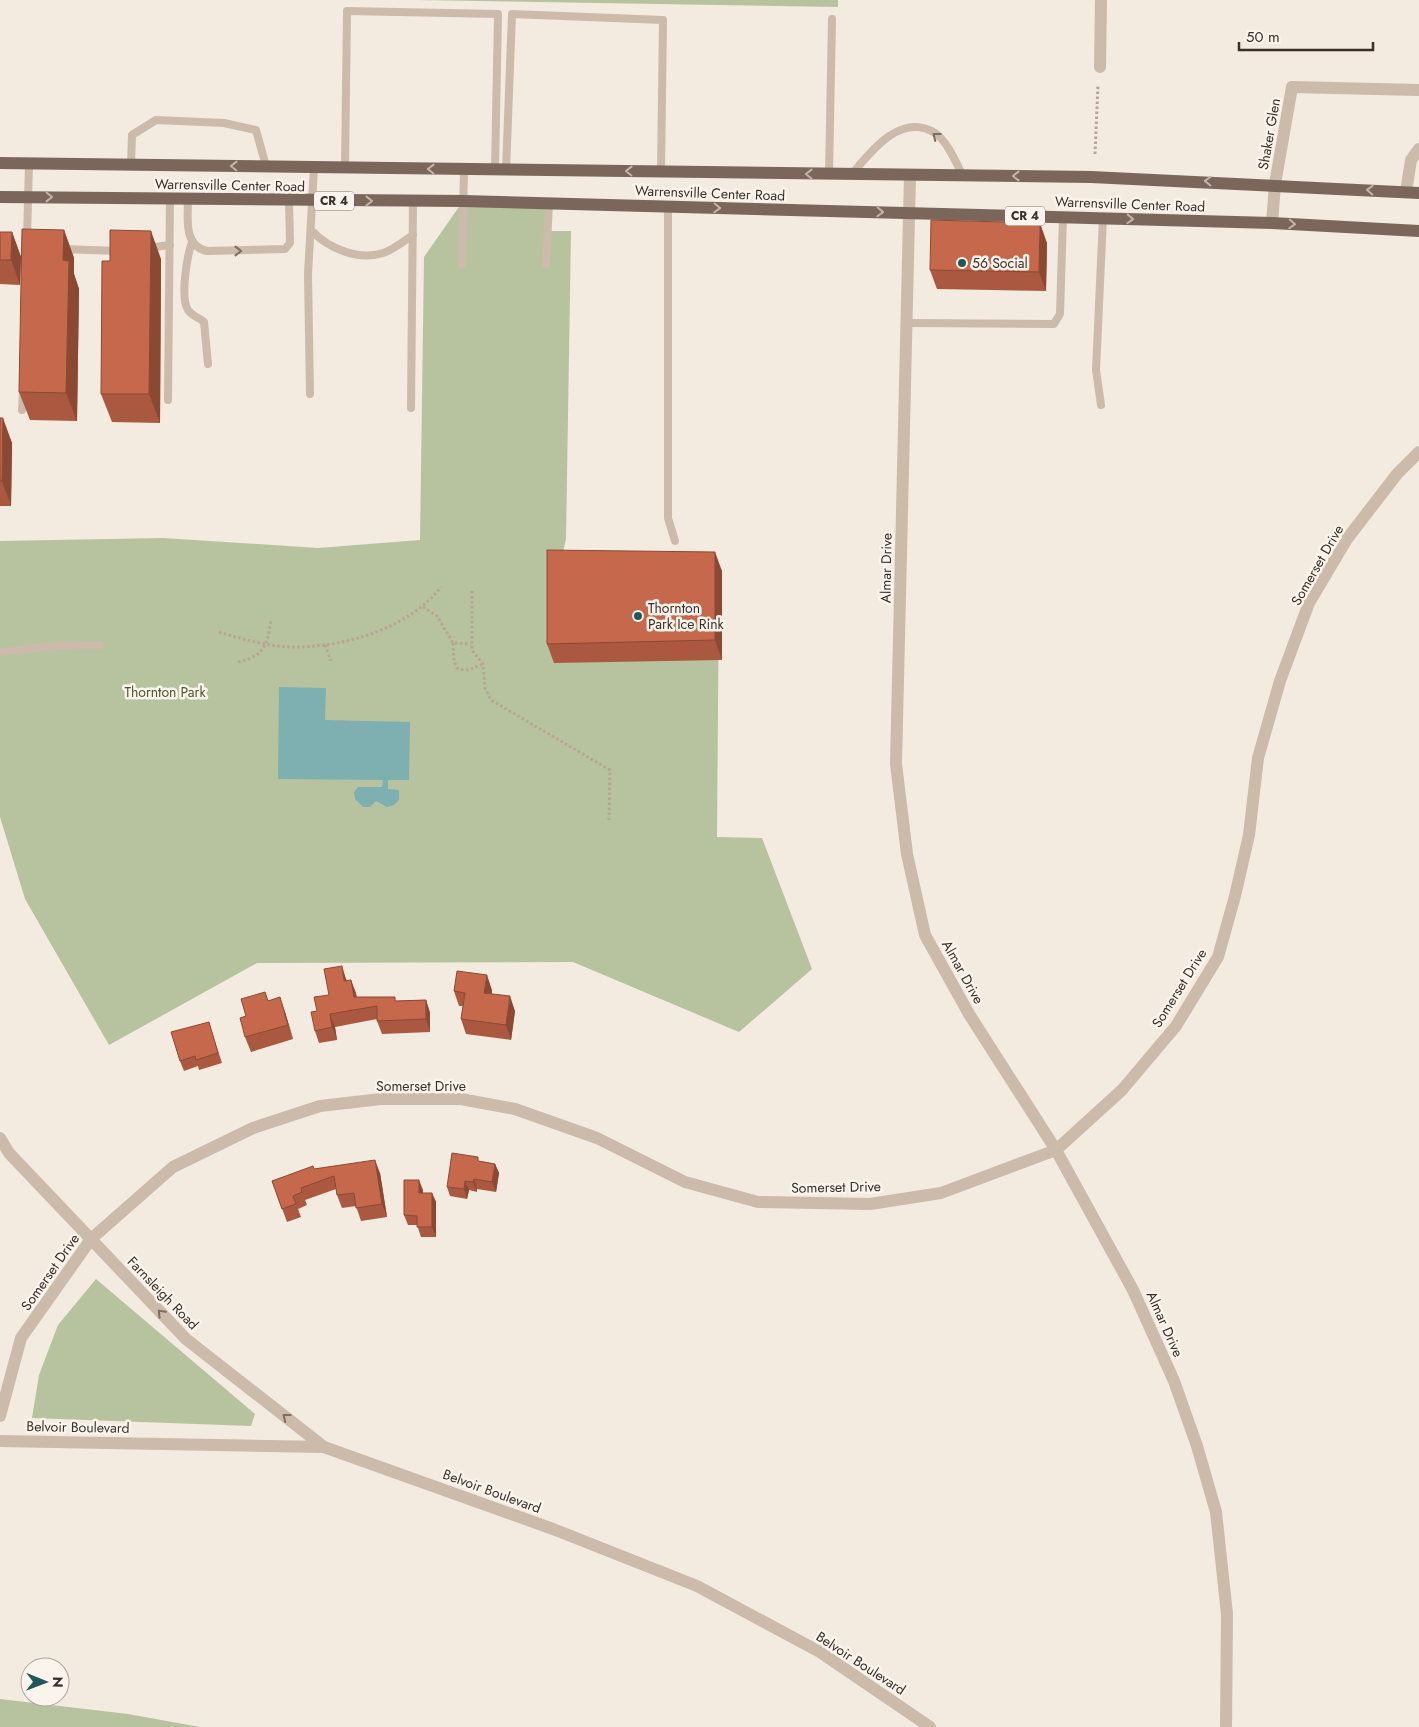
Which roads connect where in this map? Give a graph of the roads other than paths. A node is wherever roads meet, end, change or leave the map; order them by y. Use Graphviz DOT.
graph roads {
  1 [pos="1101,0"];
  2 [pos="832,19"];
  3 [pos="1100,67"];
  4 [pos="1419,90"];
  5 [pos="1419,149"];
  6 [pos="0,163"];
  7 [pos="29,163"];
  8 [pos="131,165"];
  9 [pos="266,166"];
  10 [pos="314,168"];
  11 [pos="345,168"];
  12 [pos="464,169"];
  13 [pos="501,170"];
  14 [pos="661,172"];
  15 [pos="829,174"];
  16 [pos="852,174"];
  17 [pos="910,175"];
  18 [pos="963,176"];
  19 [pos="1275,184"];
  20 [pos="1413,192"];
  21 [pos="0,197"];
  22 [pos="28,197"];
  23 [pos="170,199"];
  24 [pos="188,199"];
  25 [pos="289,200"];
  26 [pos="314,201"];
  27 [pos="412,201"];
  28 [pos="463,201"];
  29 [pos="549,203"];
  30 [pos="668,206"];
  31 [pos="909,213"];
  32 [pos="1063,217"];
  33 [pos="1103,218"];
  34 [pos="1272,223"];
  35 [pos="312,231"];
  36 [pos="1419,231"];
  37 [pos="412,235"];
  38 [pos="192,242"];
  39 [pos="170,245"];
  40 [pos="36,246"];
  41 [pos="54,248"];
  42 [pos="462,265"];
  43 [pos="546,265"];
  44 [pos="906,323"];
  45 [pos="208,364"];
  46 [pos="23,381"];
  47 [pos="310,394"];
  48 [pos="168,400"];
  49 [pos="1101,405"];
  50 [pos="411,408"];
  51 [pos="22,410"];
  52 [pos="1419,452"];
  53 [pos="675,541"];
  54 [pos="99,645"];
  55 [pos="0,652"];
  56 [pos="0,1138"];
  57 [pos="1056,1150"];
  58 [pos="90,1239"];
  59 [pos="0,1416"];
  60 [pos="0,1441"];
  61 [pos="324,1447"];
  62 [pos="930,1727"];
  63 [pos="1226,1727"];
  1 -- 3 [label="street"];
  2 -- 15 [label="lane"];
  4 -- 19 [label="street, Shaker Glen"];
  5 -- 20 [label="street"];
  6 -- 7 [label="main road, Warrensville Center Road"];
  7 -- 8 [label="main road, Warrensville Center Road"];
  7 -- 22 [label="lane"];
  9 -- 8 [label="main road, Warrensville Center Road, one-way"];
  8 -- 9 [label="lane"];
  9 -- 10 [label="main road, Warrensville Center Road"];
  10 -- 11 [label="main road, Warrensville Center Road"];
  10 -- 26 [label="lane"];
  12 -- 11 [label="main road, Warrensville Center Road, one-way"];
  11 -- 13 [label="lane"];
  12 -- 13 [label="main road, Warrensville Center Road"];
  12 -- 28 [label="lane"];
  14 -- 13 [label="main road, Warrensville Center Road, one-way"];
  13 -- 14 [label="lane"];
  15 -- 14 [label="main road, Warrensville Center Road, one-way"];
  15 -- 16 [label="main road, Warrensville Center Road"];
  16 -- 17 [label="main road, Warrensville Center Road"];
  18 -- 16 [label="lane, one-way"];
  17 -- 18 [label="main road, Warrensville Center Road"];
  17 -- 31 [label="street, Almar Drive"];
  19 -- 18 [label="main road, Warrensville Center Road, one-way"];
  20 -- 19 [label="main road, Warrensville Center Road, one-way"];
  19 -- 34 [label="street, Shaker Glen"];
  21 -- 22 [label="main road, Warrensville Center Road / CR 4"];
  22 -- 23 [label="main road, Warrensville Center Road / CR 4, one-way"];
  22 -- 40 [label="lane"];
  23 -- 24 [label="main road, Warrensville Center Road / CR 4"];
  23 -- 39 [label="lane"];
  24 -- 25 [label="main road, Warrensville Center Road / CR 4"];
  24 -- 38 [label="lane"];
  25 -- 26 [label="main road, Warrensville Center Road / CR 4"];
  38 -- 25 [label="lane, one-way"];
  26 -- 27 [label="main road, Warrensville Center Road / CR 4, one-way"];
  26 -- 35 [label="lane"];
  27 -- 28 [label="main road, Warrensville Center Road / CR 4"];
  27 -- 37 [label="lane"];
  28 -- 29 [label="main road, Warrensville Center Road / CR 4"];
  28 -- 42 [label="lane"];
  29 -- 30 [label="main road, Warrensville Center Road / CR 4"];
  29 -- 43 [label="lane"];
  30 -- 31 [label="main road, Warrensville Center Road / CR 4, one-way"];
  30 -- 53 [label="lane"];
  31 -- 32 [label="main road, Warrensville Center Road / CR 4"];
  31 -- 44 [label="street, Almar Drive"];
  32 -- 33 [label="main road, Warrensville Center Road / CR 4"];
  32 -- 44 [label="lane"];
  33 -- 34 [label="main road, Warrensville Center Road / CR 4, one-way"];
  33 -- 49 [label="lane"];
  34 -- 36 [label="main road, Warrensville Center Road / CR 4, one-way"];
  35 -- 37 [label="lane"];
  35 -- 47 [label="lane"];
  37 -- 50 [label="lane"];
  38 -- 45 [label="lane"];
  39 -- 41 [label="lane"];
  39 -- 48 [label="lane"];
  44 -- 57 [label="street, Almar Drive"];
  46 -- 51 [label="lane"];
  52 -- 57 [label="street, Somerset Drive"];
  54 -- 55 [label="lane"];
  56 -- 58 [label="street, Farnsleigh Road"];
  57 -- 58 [label="street, Somerset Drive"];
  57 -- 63 [label="street, Almar Drive"];
  58 -- 59 [label="street, Somerset Drive"];
  61 -- 58 [label="street, Farnsleigh Road, one-way"];
  60 -- 61 [label="street, Belvoir Boulevard"];
  61 -- 62 [label="street, Belvoir Boulevard"];
}
